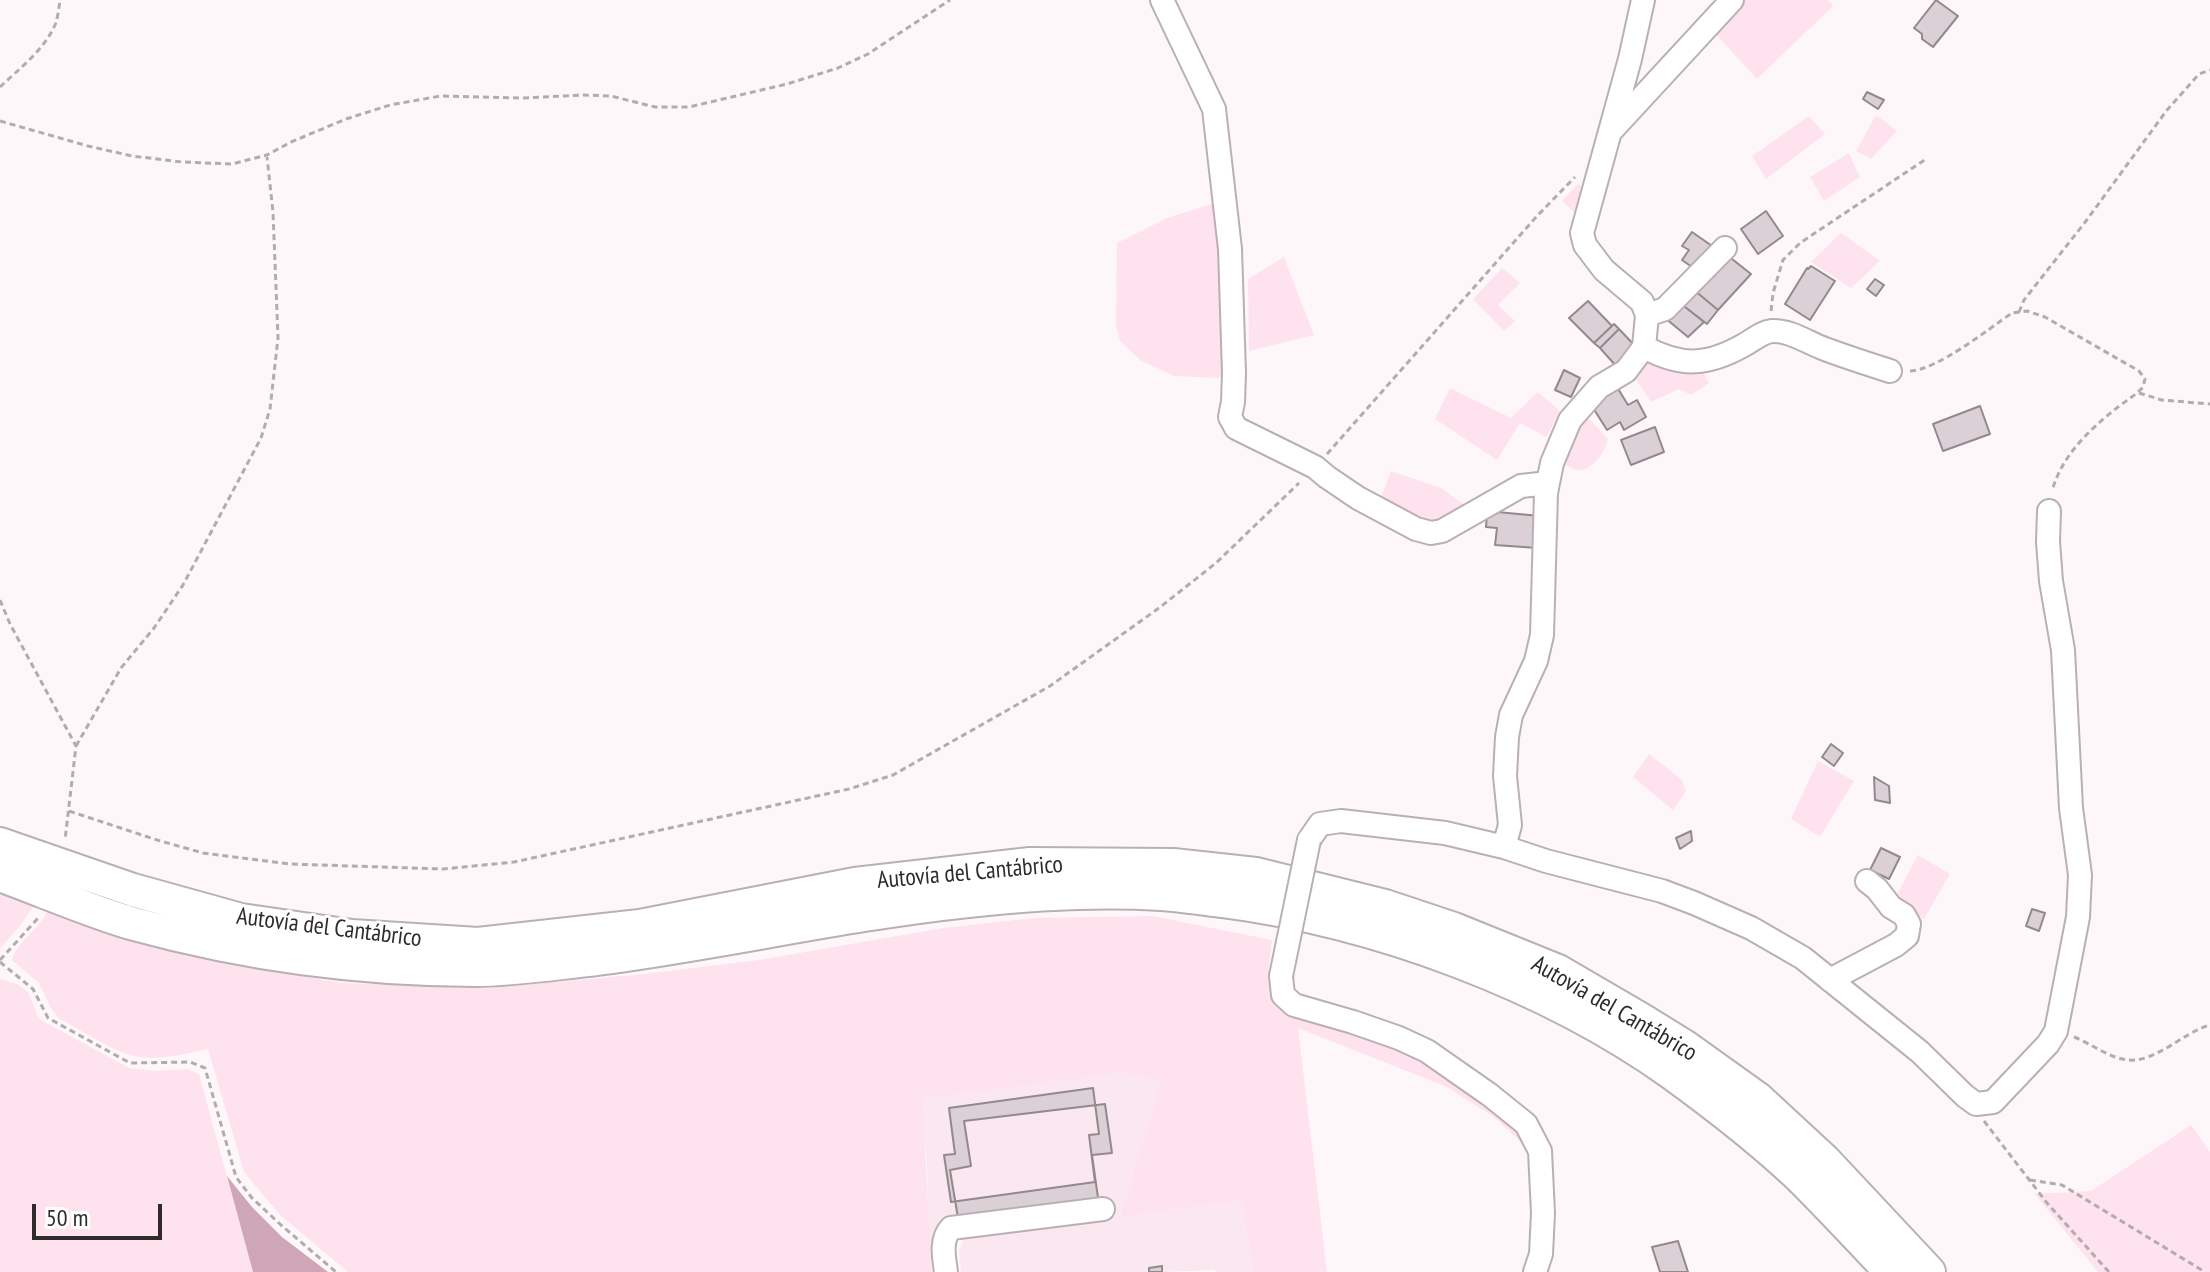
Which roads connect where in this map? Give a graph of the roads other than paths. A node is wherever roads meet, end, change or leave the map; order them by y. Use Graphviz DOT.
graph roads {
  1 [pos="1162,0"];
  2 [pos="1643,0"];
  3 [pos="1732,0"];
  4 [pos="1611,132"];
  5 [pos="1725,248"];
  6 [pos="1647,315"];
  7 [pos="1644,347"];
  8 [pos="1890,371"];
  9 [pos="1548,483"];
  10 [pos="2049,511"];
  11 [pos="0,844"];
  12 [pos="1504,847"];
  13 [pos="0,875"];
  14 [pos="1867,881"];
  15 [pos="1830,980"];
  16 [pos="1103,1209"];
  17 [pos="946,1272"];
  18 [pos="1535,1272"];
  19 [pos="1891,1272"];
  20 [pos="1929,1272"];
  1 -- 9 [label="street"];
  2 -- 4 [label="street"];
  3 -- 4 [label="street"];
  4 -- 6 [label="street"];
  5 -- 6 [label="street"];
  6 -- 7 [label="street"];
  7 -- 8 [label="street"];
  7 -- 9 [label="street"];
  9 -- 12 [label="street"];
  10 -- 15 [label="street"];
  11 -- 20 [label="highway, Autovía del Cantábrico"];
  12 -- 15 [label="street"];
  12 -- 18 [label="street, bridge"];
  13 -- 19 [label="highway, Autovía del Cantábrico"];
  14 -- 15 [label="street"];
  16 -- 17 [label="street"];
}
